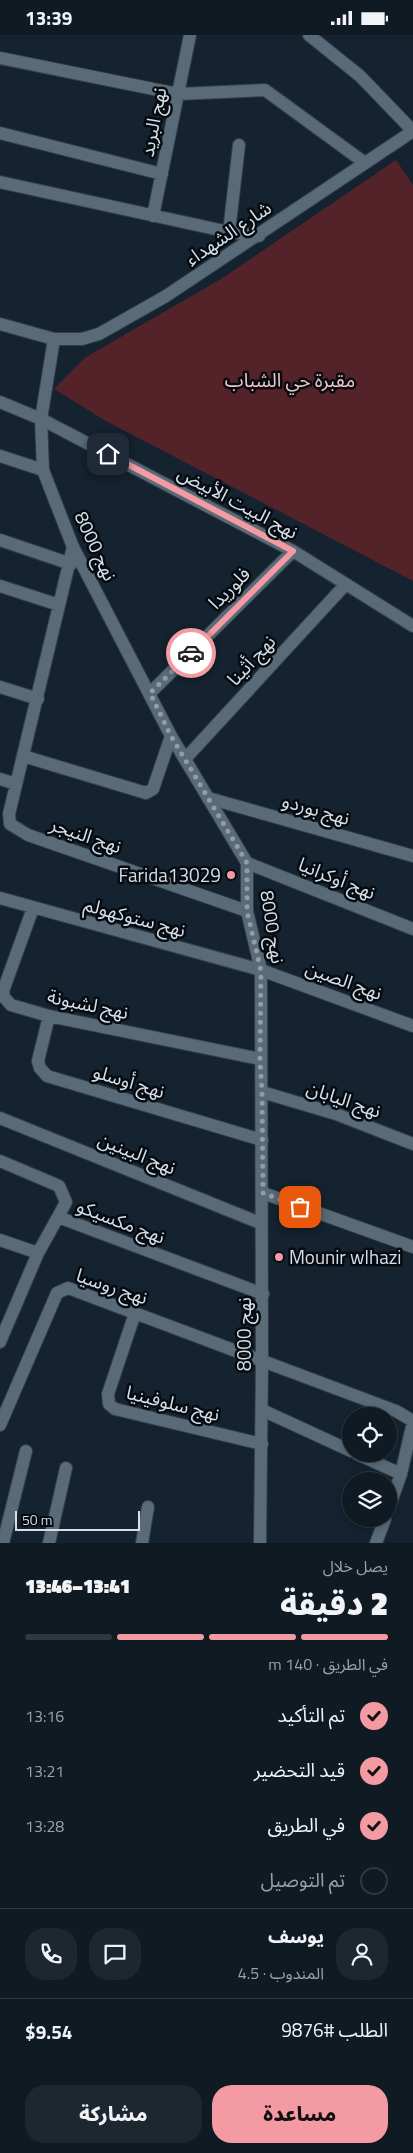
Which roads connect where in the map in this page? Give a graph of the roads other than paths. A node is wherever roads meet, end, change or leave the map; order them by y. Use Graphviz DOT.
graph roads {
  1 [pos="190,35"];
  2 [pos="309,35"];
  3 [pos="0,58"];
  4 [pos="178,93"];
  5 [pos="413,131"];
  6 [pos="0,133"];
  7 [pos="239,145"];
  8 [pos="365,163"];
  9 [pos="162,174"];
  10 [pos="0,182"];
  11 [pos="154,216"];
  12 [pos="229,232"];
  13 [pos="259,236"];
  14 [pos="0,324"];
  15 [pos="54,339"];
  16 [pos="0,402"];
  17 [pos="41,419"];
  18 [pos="0,456"];
  19 [pos="43,470"];
  20 [pos="0,540"];
  21 [pos="73,547"];
  22 [pos="293,551"];
  23 [pos="71,563"];
  24 [pos="345,585"];
  25 [pos="0,586"];
  26 [pos="59,605"];
  27 [pos="413,627"];
  28 [pos="0,687"];
  29 [pos="150,693"];
  30 [pos="38,699"];
  31 [pos="171,736"];
  32 [pos="23,756"];
  33 [pos="185,759"];
  34 [pos="0,779"];
  35 [pos="16,784"];
  36 [pos="208,798"];
  37 [pos="413,856"];
  38 [pos="247,863"];
  39 [pos="0,898"];
  40 [pos="33,908"];
  41 [pos="247,911"];
  42 [pos="413,929"];
  43 [pos="261,971"];
  44 [pos="49,1016"];
  45 [pos="413,1025"];
  46 [pos="260,1059"];
  47 [pos="262,1092"];
  48 [pos="0,1119"];
  49 [pos="262,1140"];
  50 [pos="413,1144"];
  51 [pos="0,1161"];
  52 [pos="263,1193"];
  53 [pos="58,1217"];
  54 [pos="260,1223"];
  55 [pos="0,1240"];
  56 [pos="413,1247"];
  57 [pos="38,1253"];
  58 [pos="263,1294"];
  59 [pos="135,1313"];
  60 [pos="0,1342"];
  61 [pos="262,1362"];
  62 [pos="262,1410"];
  63 [pos="413,1422"];
  64 [pos="0,1425"];
  65 [pos="262,1444"];
  66 [pos="342,1447"];
  67 [pos="26,1451"];
  68 [pos="375,1462"];
  69 [pos="66,1468"];
  70 [pos="401,1474"];
  71 [pos="397,1485"];
  72 [pos="148,1507"];
  73 [pos="382,1527"];
  74 [pos="3,1543"];
  75 [pos="49,1543"];
  76 [pos="142,1543"];
  77 [pos="260,1543"];
  78 [pos="376,1543"];
  1 -- 4 [label="street, نهج البريد"];
  2 -- 5 [label="street"];
  3 -- 4 [label="street"];
  4 -- 8 [label="street"];
  4 -- 9 [label="street, نهج البريد"];
  5 -- 8 [label="street, شارع الشهداء"];
  6 -- 9 [label="street"];
  7 -- 12 [label="street"];
  8 -- 13 [label="street, شارع الشهداء"];
  9 -- 11 [label="street, نهج البريد"];
  10 -- 11 [label="street"];
  11 -- 12 [label="street"];
  12 -- 13 [label="street"];
  13 -- 15 [label="street, شارع الشهداء"];
  14 -- 15 [label="street, شارع الشهداء"];
  15 -- 17 [label="street, نهج 8000"];
  16 -- 17 [label="street, نهج البيت الأبيض"];
  17 -- 19 [label="street, نهج 8000"];
  17 -- 22 [label="street, نهج البيت الأبيض"];
  18 -- 19 [label="street"];
  19 -- 21 [label="street, نهج 8000"];
  20 -- 23 [label="street"];
  21 -- 23 [label="street, نهج النيجر"];
  21 -- 29 [label="street, نهج 8000"];
  22 -- 24 [label="street, نهج البيت الأبيض"];
  22 -- 29 [label="street, فلوريدا"];
  23 -- 26 [label="street, نهج النيجر"];
  24 -- 27 [label="street, نهج البيت الأبيض"];
  24 -- 33 [label="street, نهج أثينا"];
  25 -- 26 [label="street"];
  26 -- 30 [label="street, نهج النيجر"];
  28 -- 30 [label="street"];
  29 -- 31 [label="street, نهج 8000"];
  30 -- 32 [label="street, نهج النيجر"];
  31 -- 32 [label="street"];
  31 -- 33 [label="street, نهج 8000"];
  32 -- 35 [label="street, نهج النيجر"];
  33 -- 36 [label="street, نهج 8000"];
  34 -- 35 [label="street"];
  35 -- 41 [label="street, نهج النيجر"];
  36 -- 37 [label="street, نهج بوردو"];
  36 -- 38 [label="street, نهج 8000"];
  38 -- 41 [label="street, نهج 8000"];
  38 -- 42 [label="street, نهج أوكرانيا"];
  39 -- 40 [label="street, نهج ستوكهولم"];
  40 -- 43 [label="street, نهج ستوكهولم"];
  40 -- 44 [label="street, نهج لشبونة"];
  41 -- 43 [label="street, نهج 8000"];
  43 -- 45 [label="street, نهج الصين"];
  43 -- 46 [label="street, نهج 8000"];
  44 -- 46 [label="street, نهج لشبونة"];
  44 -- 49 [label="street, نهج أوسلو"];
  46 -- 47 [label="street, نهج 8000"];
  47 -- 49 [label="street, نهج 8000"];
  47 -- 50 [label="street, نهج اليابان"];
  48 -- 54 [label="street, نهج البينين"];
  49 -- 52 [label="street, نهج 8000"];
  51 -- 53 [label="street, نهج مكسيكو"];
  52 -- 54 [label="street, نهج 8000"];
  52 -- 56 [label="street"];
  53 -- 57 [label="street"];
  53 -- 58 [label="street, نهج مكسيكو"];
  54 -- 58 [label="street, نهج 8000"];
  55 -- 57 [label="street"];
  57 -- 60 [label="street"];
  58 -- 61 [label="street, نهج 8000"];
  59 -- 61 [label="street, نهج روسيا"];
  59 -- 64 [label="street, نهج روسيا"];
  59 -- 65 [label="street, نهج سلوفينيا"];
  61 -- 62 [label="street, نهج 8000"];
  61 -- 63 [label="street, نهج روسيا"];
  62 -- 65 [label="street, نهج 8000"];
  62 -- 66 [label="street"];
  63 -- 70 [label="street"];
  65 -- 77 [label="street, نهج 8000"];
  67 -- 74 [label="street"];
  68 -- 70 [label="street"];
  69 -- 75 [label="street"];
  70 -- 71 [label="street"];
  72 -- 76 [label="street"];
  73 -- 78 [label="street"];
}
